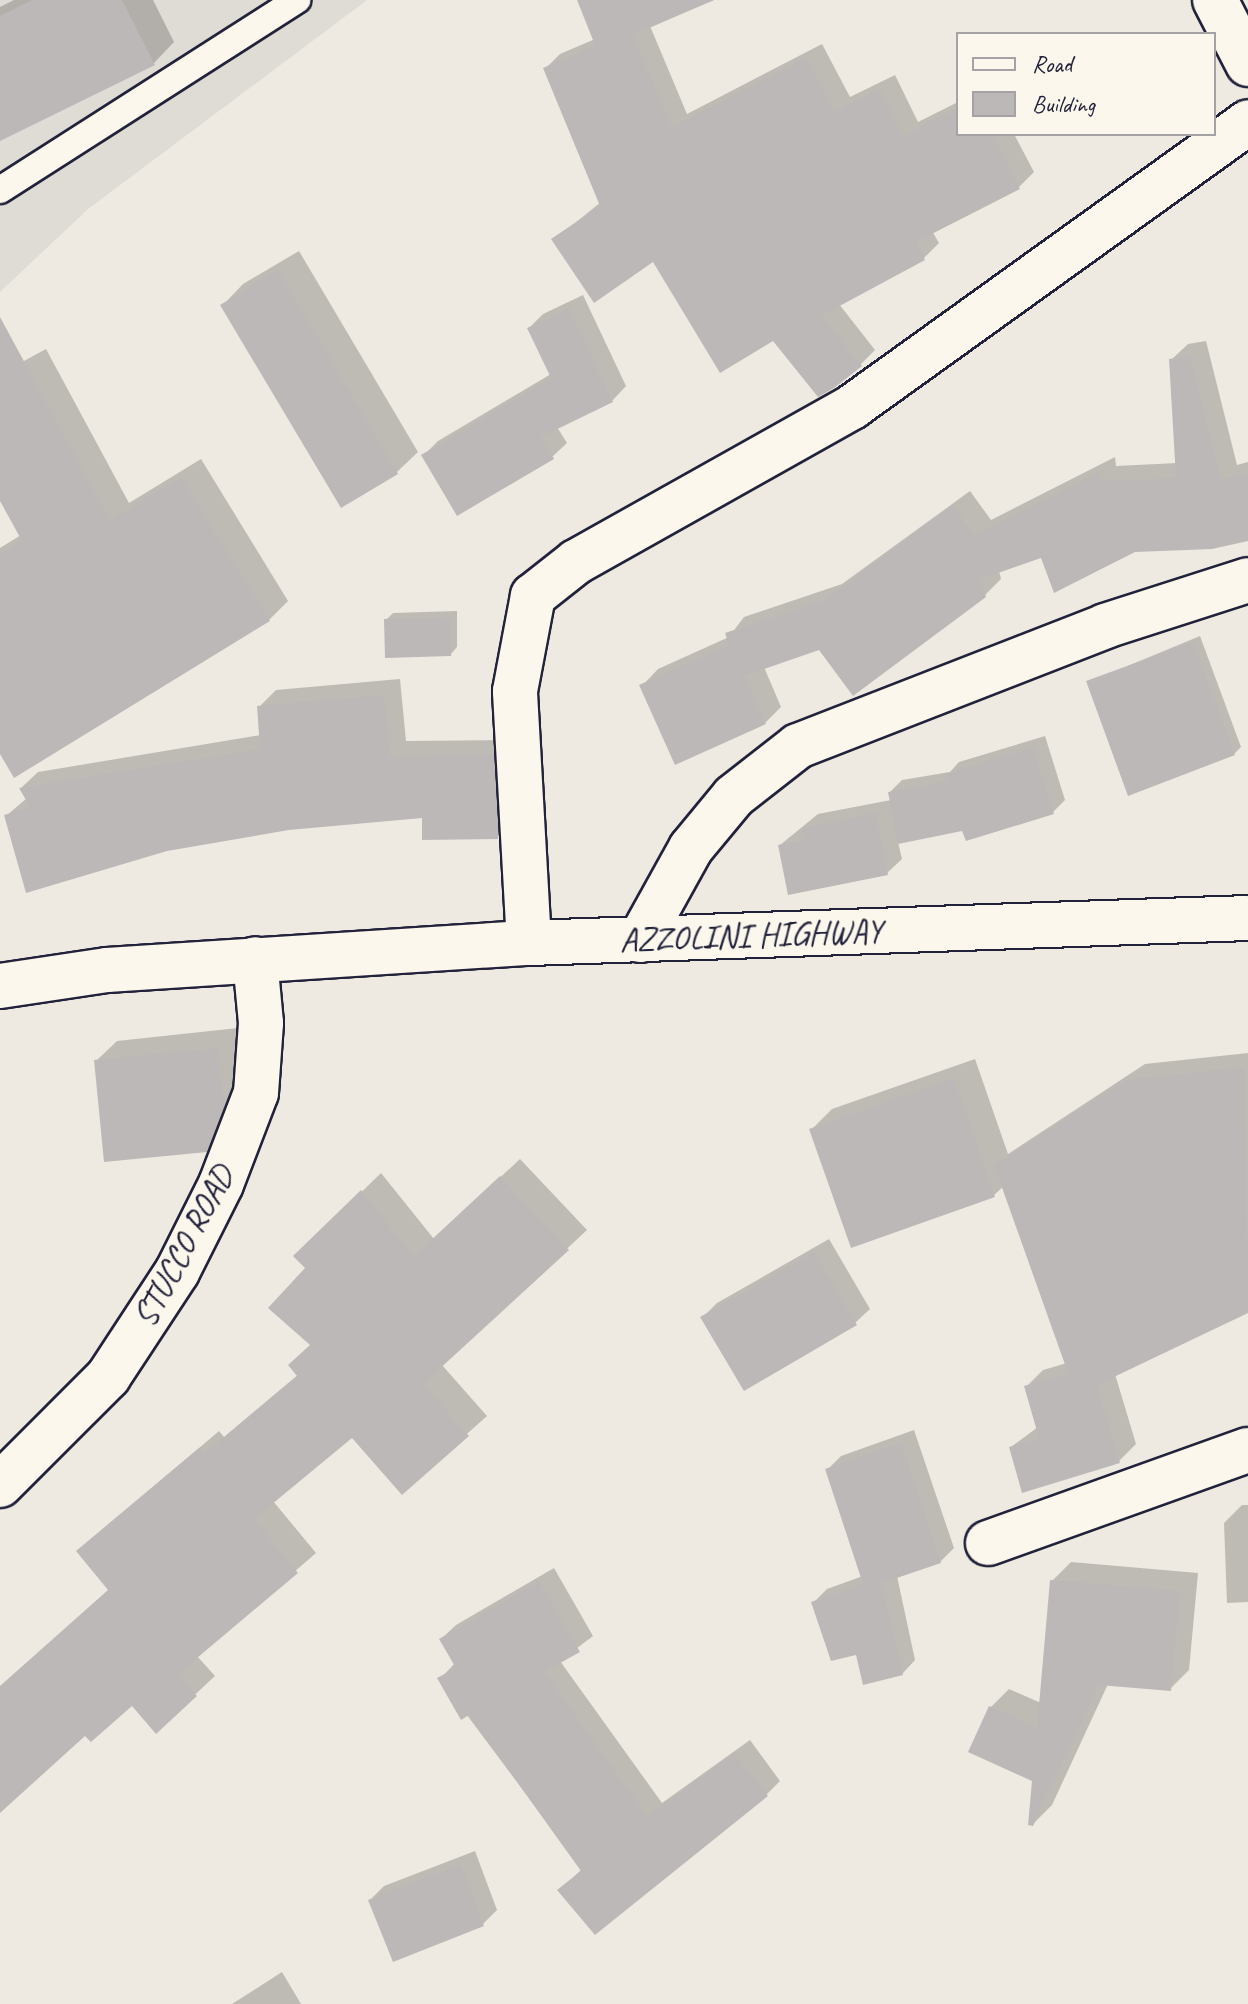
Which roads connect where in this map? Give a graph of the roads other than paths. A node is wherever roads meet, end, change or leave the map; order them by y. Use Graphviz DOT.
graph roads {
  1 [pos="297,0"];
  2 [pos="1215,0"];
  3 [pos="1248,64"];
  4 [pos="1248,122"];
  5 [pos="0,190"];
  6 [pos="1248,580"];
  7 [pos="1248,918"];
  8 [pos="640,940"];
  9 [pos="529,943"];
  10 [pos="255,959"];
  11 [pos="0,986"];
  12 [pos="1248,1450"];
  13 [pos="0,1485"];
  14 [pos="988,1543"];
  1 -- 5 [label="lane"];
  2 -- 3 [label="street"];
  4 -- 9 [label="street"];
  6 -- 8 [label="street"];
  7 -- 8 [label="street, AZZOLINI HIGHWAY"];
  8 -- 9 [label="street, AZZOLINI HIGHWAY"];
  9 -- 10 [label="street, AZZOLINI HIGHWAY"];
  10 -- 11 [label="street, AZZOLINI HIGHWAY"];
  10 -- 13 [label="street, STUCCO ROAD"];
  12 -- 14 [label="street"];
}
